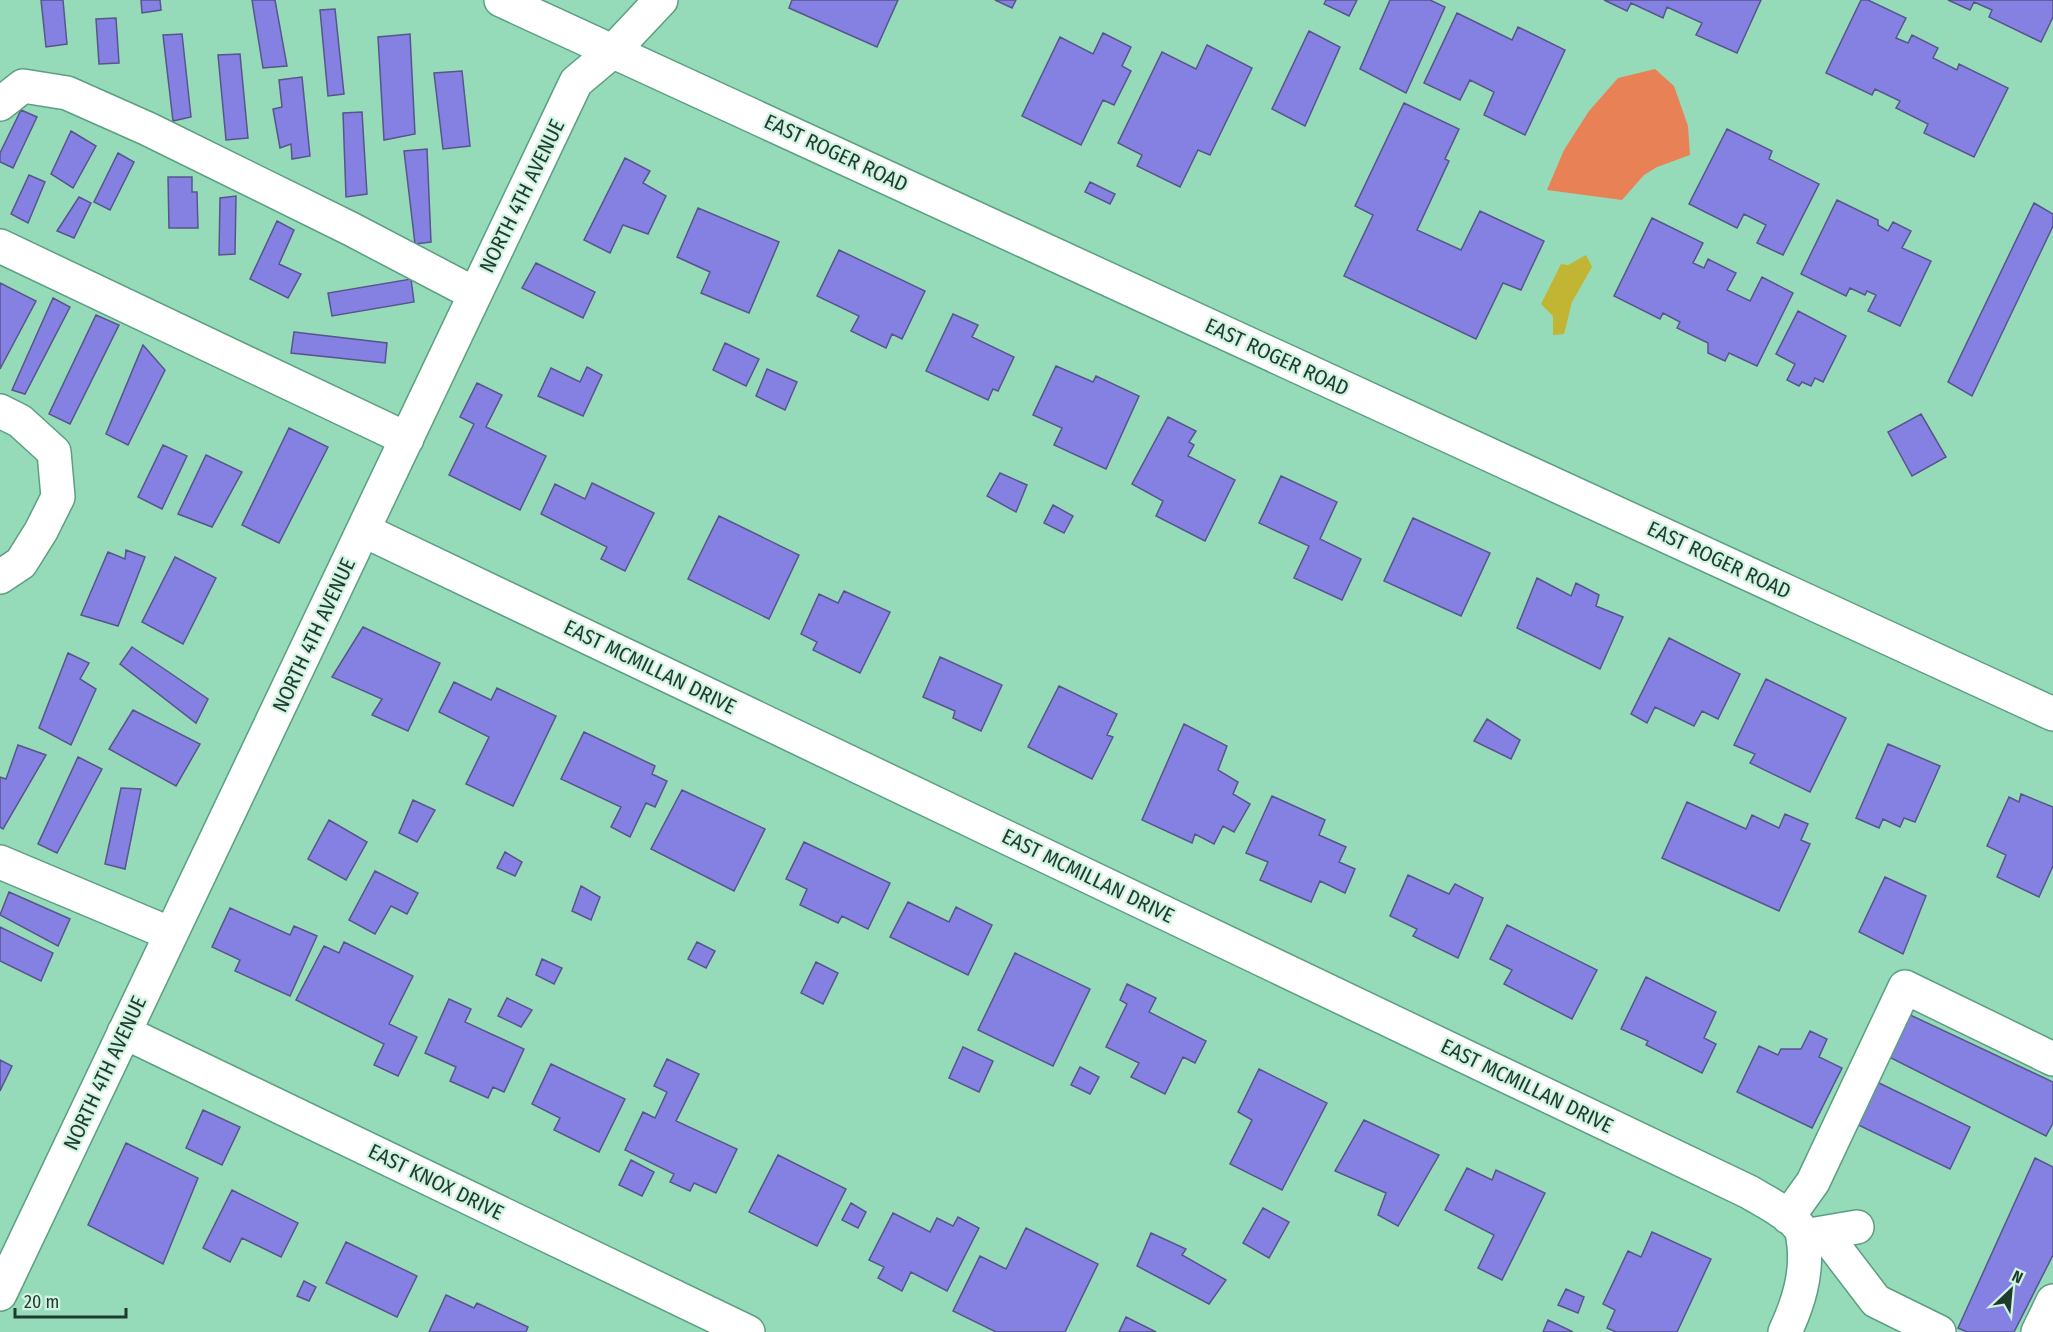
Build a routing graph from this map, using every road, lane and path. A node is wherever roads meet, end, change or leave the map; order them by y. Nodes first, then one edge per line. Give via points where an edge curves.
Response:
1 (501, 0) edge
2 (661, 0) edge
3 (613, 51) junction
4 (0, 104) edge
5 (0, 246) edge
6 (475, 294) junction
7 (0, 411) edge
8 (406, 439) junction
9 (363, 530) junction
10 (0, 577) edge
11 (2053, 714) edge
12 (0, 862) edge
13 (171, 934) junction
14 (124, 1032) junction
15 (2053, 1059) edge
16 (1857, 1227) dead end
17 (1805, 1229) junction
18 (4, 1273) edge
19 (2053, 1301) edge
20 (748, 1332) edge
21 (1785, 1332) edge
22 (1939, 1332) edge
23 (2038, 1332) edge

1 - 3 street, EAST ROGER ROAD
2 - 3 street, NORTH 4TH AVENUE
3 - 6 street, NORTH 4TH AVENUE via 576,82
3 - 11 street, EAST ROGER ROAD
4 - 6 street via 23,86 67,93 169,139
5 - 8 street
6 - 8 street, NORTH 4TH AVENUE
7 - 10 street via 20,421 54,452 58,496 21,563
8 - 9 street, NORTH 4TH AVENUE
9 - 13 street, NORTH 4TH AVENUE
9 - 17 street, EAST MCMILLAN DRIVE via 1738,1187
12 - 13 street
13 - 14 street, NORTH 4TH AVENUE
14 - 18 street, NORTH 4TH AVENUE
14 - 20 street, EAST KNOX DRIVE
15 - 17 street via 1905,987 1813,1182
16 - 17 street
17 - 21 street via 1802,1289
17 - 22 street via 1876,1301
19 - 23 street

